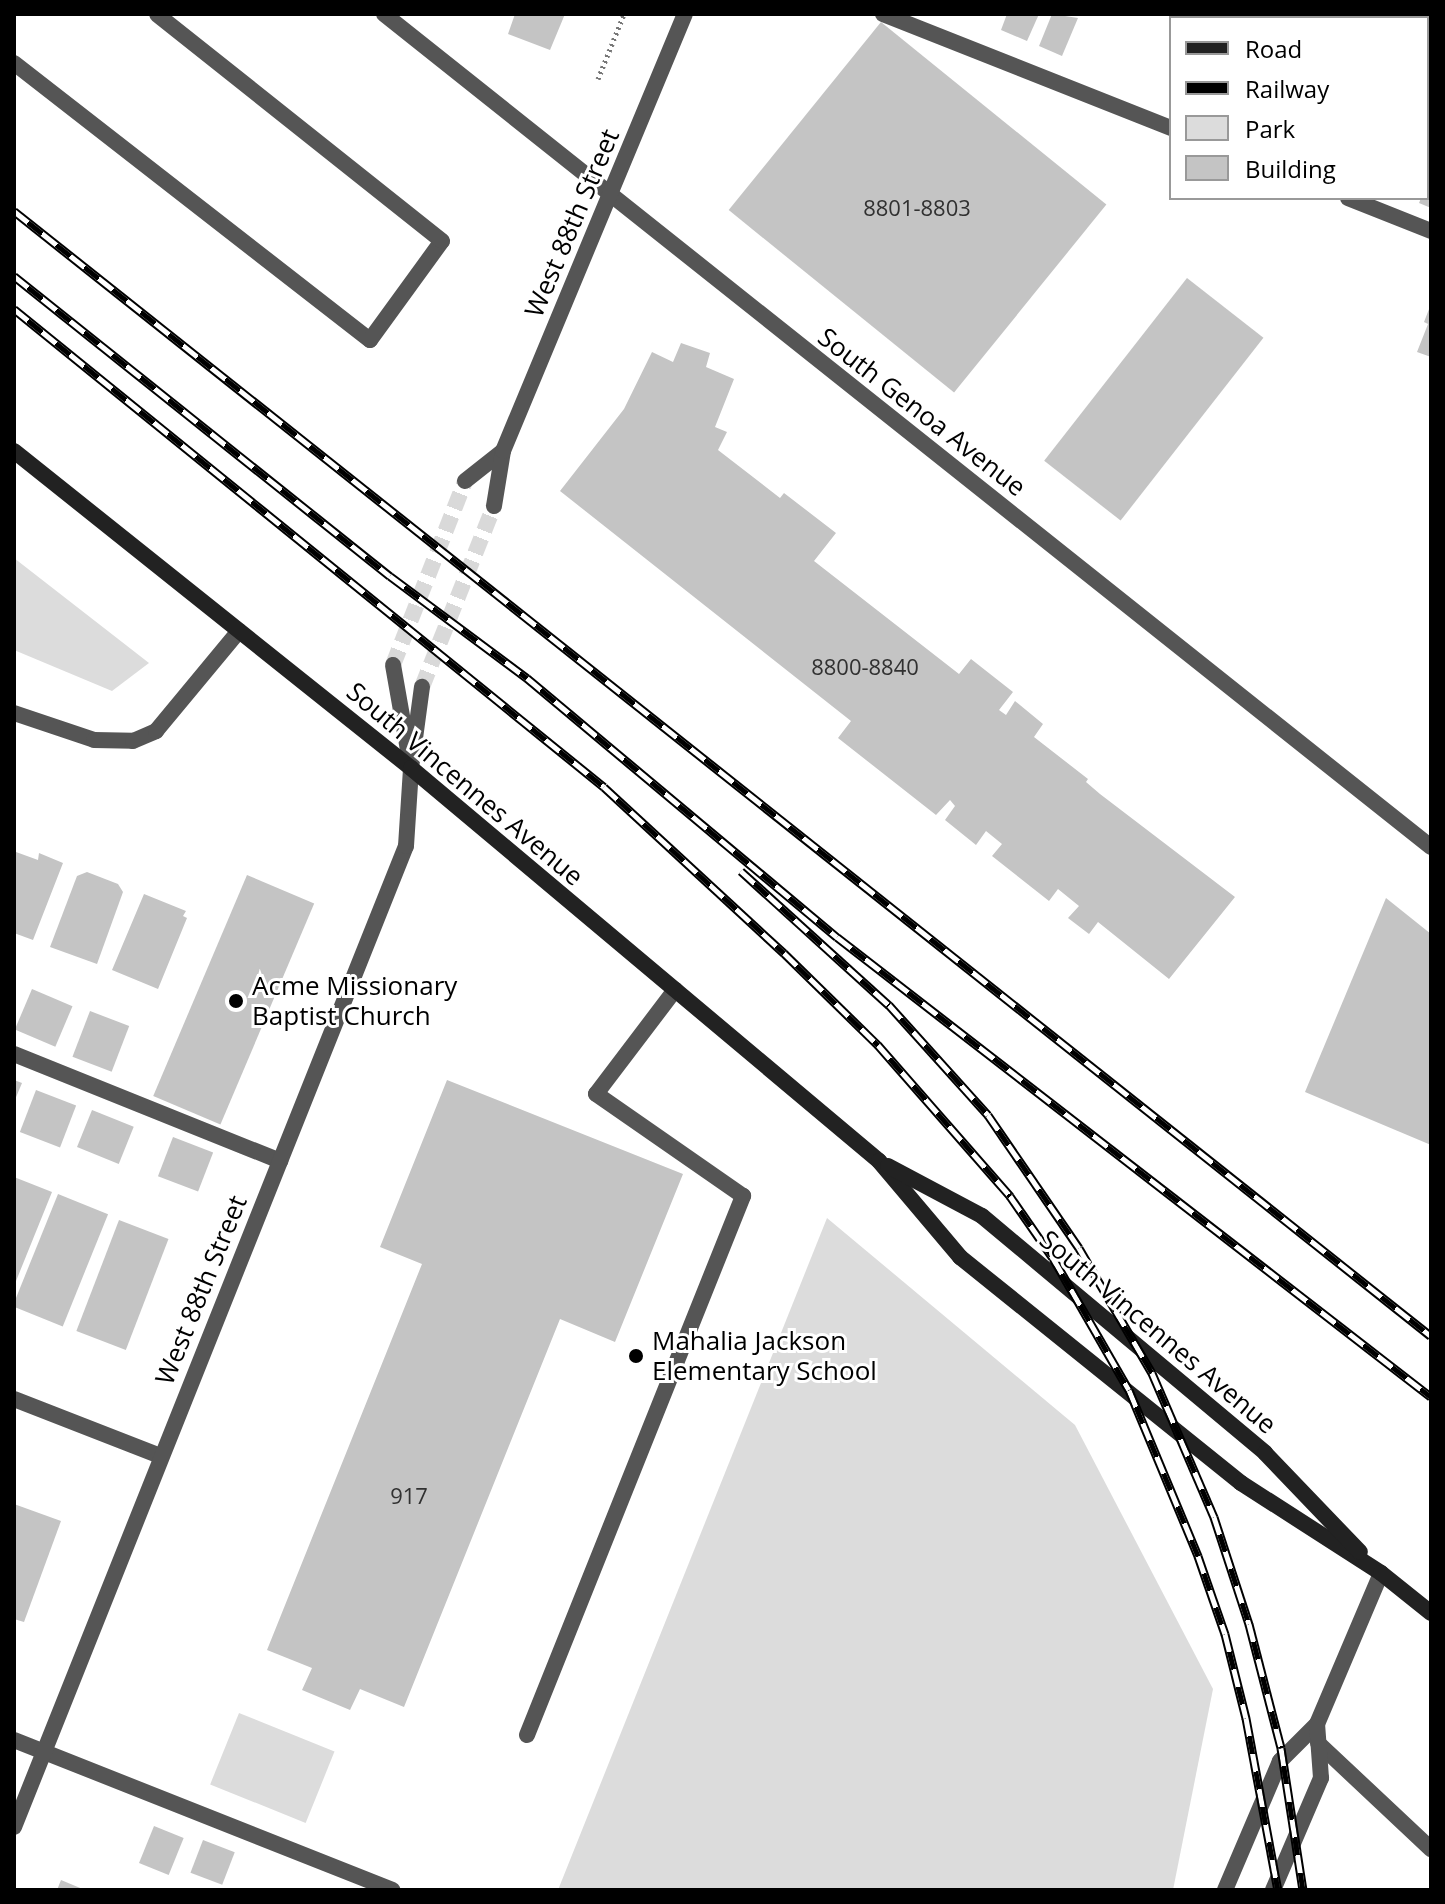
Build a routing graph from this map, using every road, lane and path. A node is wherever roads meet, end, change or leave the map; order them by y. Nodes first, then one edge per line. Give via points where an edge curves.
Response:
1 (157, 14) edge
2 (384, 14) edge
3 (624, 14) edge
4 (685, 14) edge
5 (883, 14) edge
6 (14, 63) edge
7 (598, 79) dead end
8 (1169, 127) edge
9 (610, 195) junction
10 (1353, 200) edge
11 (1431, 231) edge
12 (14, 451) edge
13 (503, 451) junction
14 (465, 481) tunnel mouth
15 (494, 506) tunnel mouth
16 (239, 631) junction
17 (393, 665) tunnel mouth
18 (422, 687) tunnel mouth
19 (14, 713) edge
20 (411, 768) junction
21 (1431, 847) edge
22 (675, 990) junction
23 (14, 1054) edge
24 (280, 1161) junction
25 (879, 1161) junction
26 (14, 1399) edge
27 (160, 1456) junction
28 (1381, 1573) junction
29 (1431, 1613) edge
30 (1317, 1724) junction
31 (527, 1735) dead end
32 (14, 1740) edge
33 (1318, 1743) junction
34 (44, 1751) junction
35 (14, 1827) edge
36 (1431, 1849) edge
37 (392, 1890) edge
38 (1225, 1890) edge
39 (1273, 1890) edge

1 - 6 street via 442,241 370,340
2 - 9 street, South Genoa Avenue
3 - 7 path
4 - 9 street, West 88th Street
5 - 8 street
9 - 13 street, West 88th Street
9 - 21 street, South Genoa Avenue
10 - 11 street
12 - 16 main road, South Vincennes Avenue
13 - 14 street, West 88th Street
13 - 15 street, West 88th Street
16 - 19 street via 156,731 133,741 94,740
16 - 20 main road, South Vincennes Avenue
17 - 20 street, West 88th Street
18 - 20 street, West 88th Street
20 - 22 main road, South Vincennes Avenue
20 - 24 street, West 88th Street via 406,846
22 - 25 main road, South Vincennes Avenue
22 - 31 street via 596,1094 743,1196
23 - 24 street
24 - 27 street, West 88th Street
25 - 28 main road, South Vincennes Avenue via 960,1257 1241,1483
25 - 28 main road, South Vincennes Avenue via 982,1216 1265,1453
26 - 27 street
27 - 34 street, West 88th Street
28 - 29 main road, South Vincennes Avenue
28 - 30 street
30 - 33 street
30 - 38 street via 1280,1761
32 - 34 street
33 - 36 street
33 - 39 street via 1321,1778
34 - 35 street, West 88th Street
34 - 37 street

